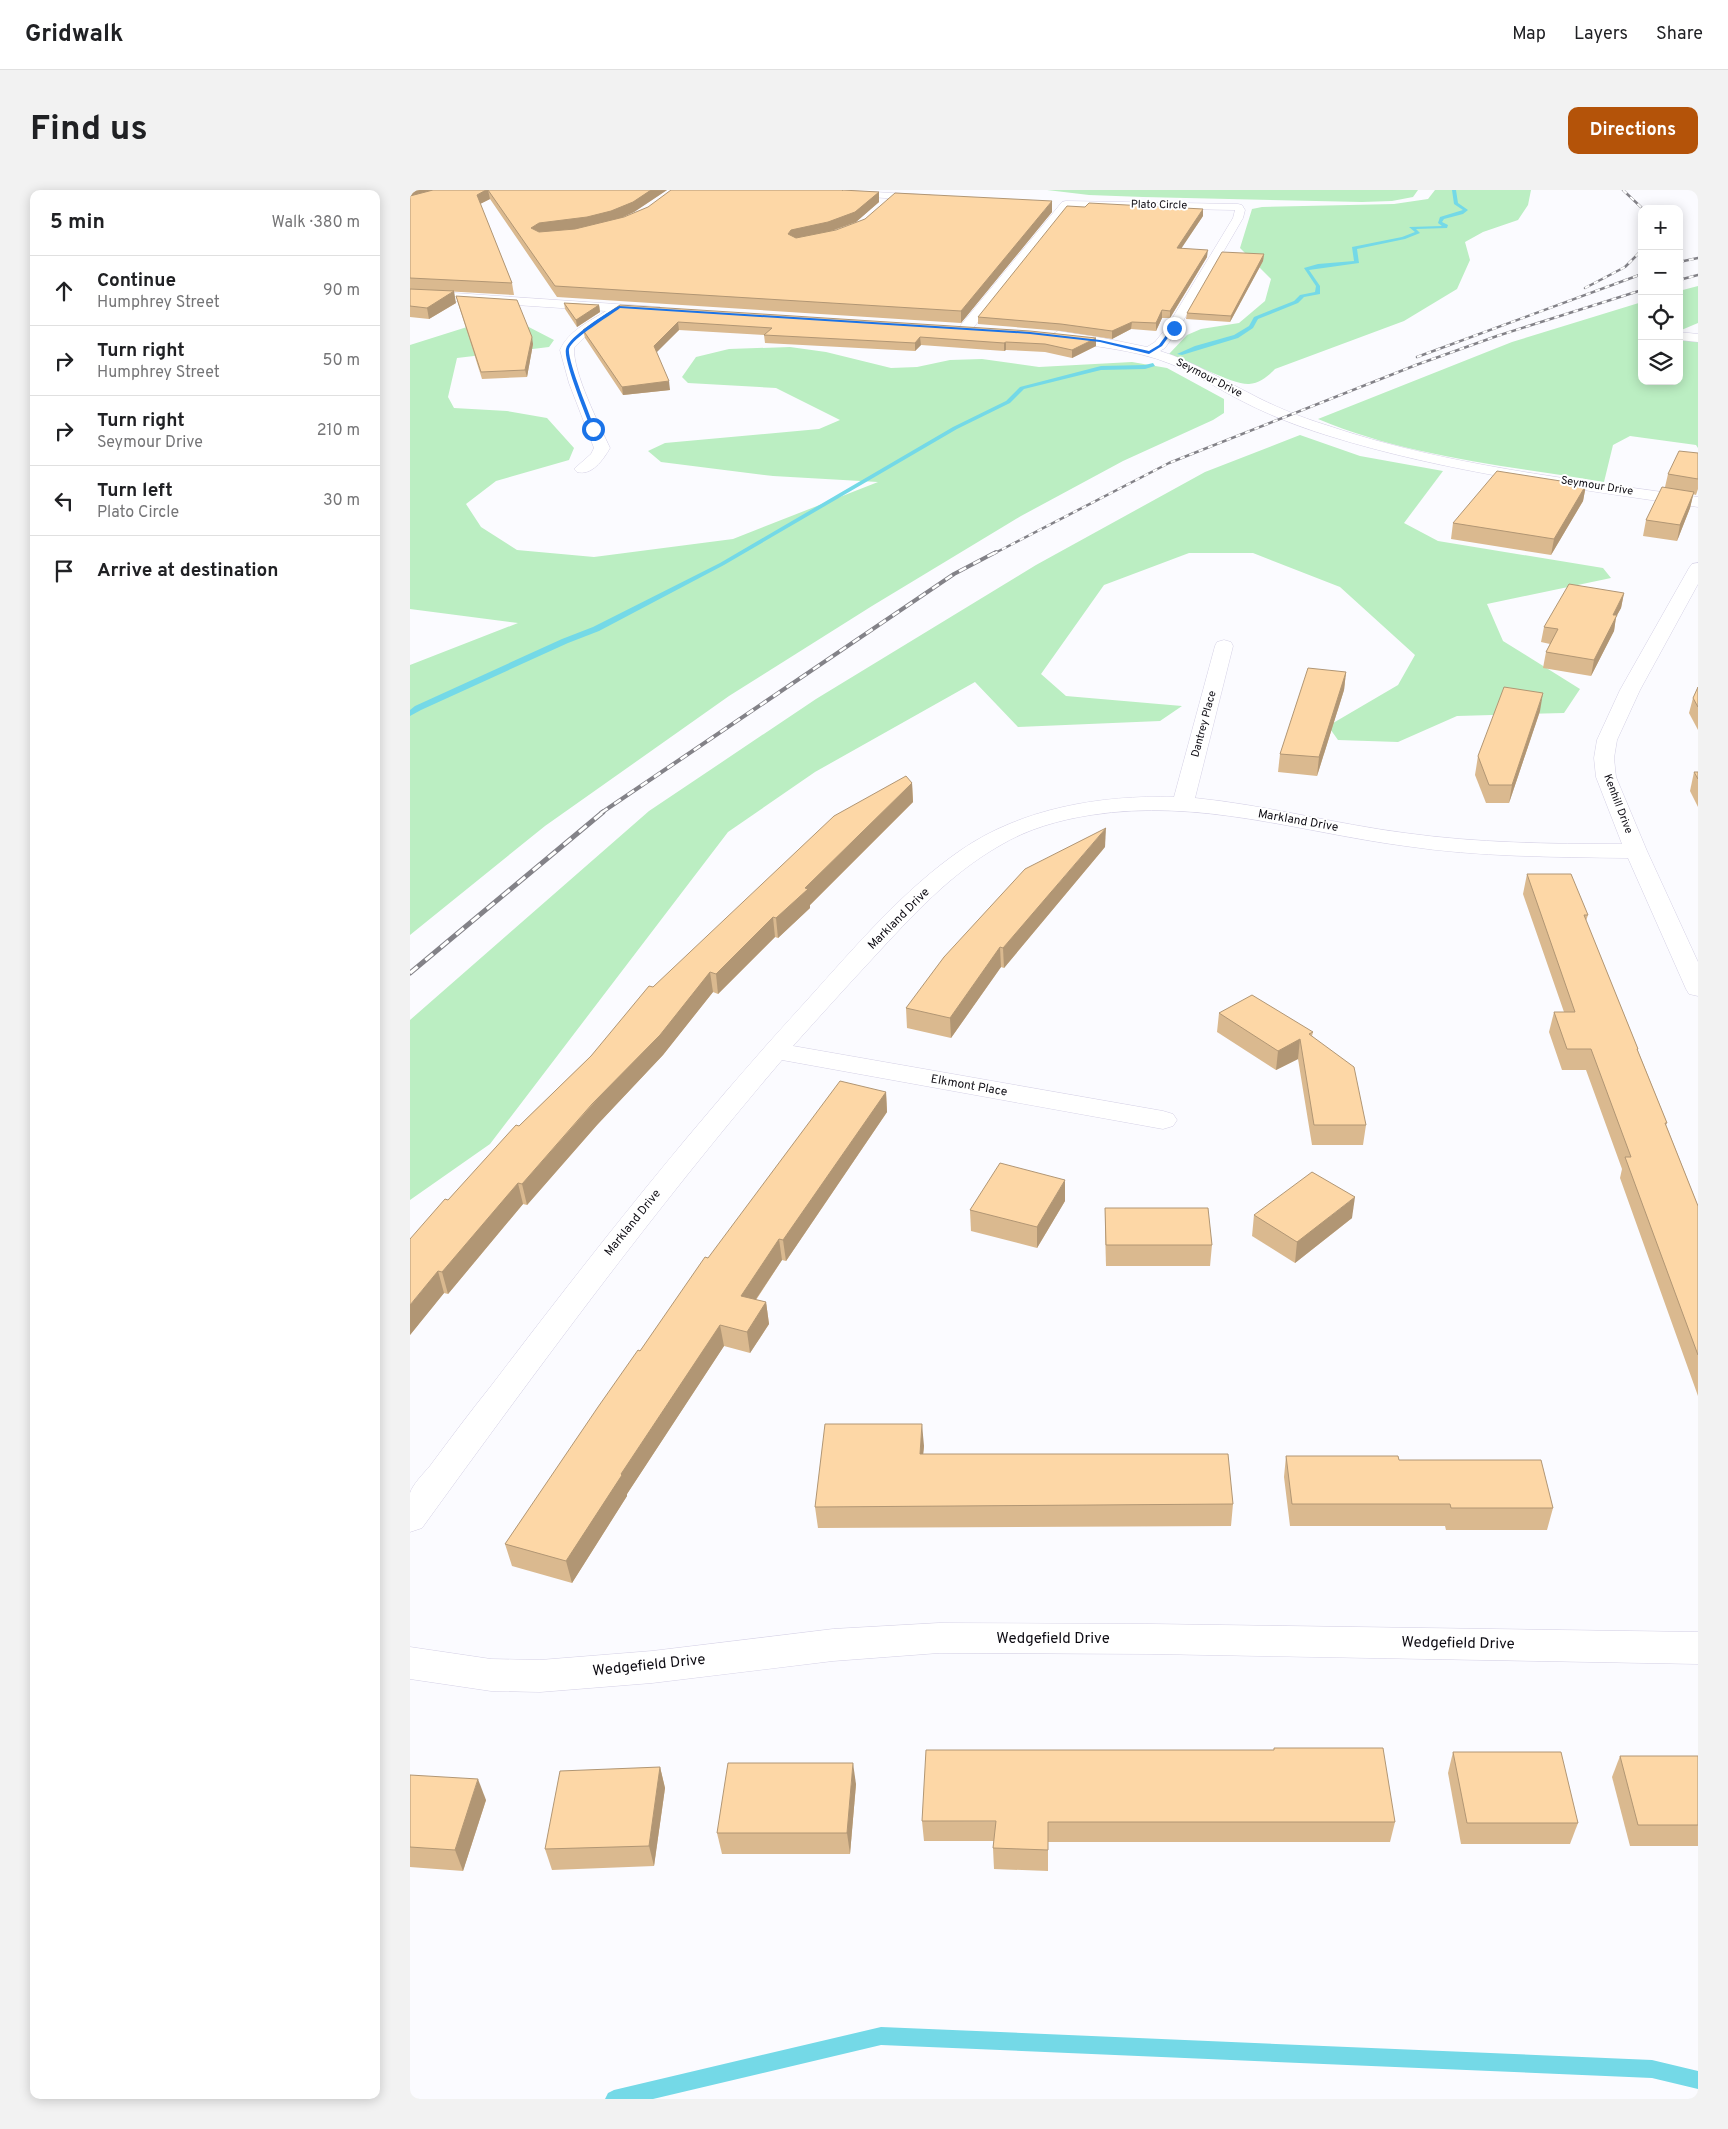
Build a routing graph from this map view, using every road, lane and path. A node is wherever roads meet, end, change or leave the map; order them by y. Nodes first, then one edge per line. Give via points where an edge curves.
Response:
1 (826, 192) edge
2 (895, 196) junction
3 (940, 198) edge
4 (885, 204) edge
5 (410, 294) edge
6 (619, 307) junction
7 (667, 310) edge
8 (984, 330) edge
9 (1045, 334) edge
10 (1683, 336) edge
11 (1698, 338) edge
12 (1149, 352) junction
13 (582, 469) dead end
14 (1698, 502) edge
15 (1698, 568) edge
16 (1224, 646) dead end
17 (1183, 803) junction
18 (1636, 851) junction
19 (1698, 990) edge
20 (775, 1051) junction
21 (1163, 1120) dead end
22 (410, 1518) edge
23 (1698, 1648) edge
24 (410, 1662) edge

1 - 2 street
2 - 3 street
2 - 4 street
5 - 6 street
6 - 7 street
6 - 13 street via 579,335 567,350 602,448 597,457
8 - 12 street, Plato Circle via 960,328 1061,204 1227,206 1240,210 1174,328 1160,345
9 - 12 street, Seymour Drive
10 - 11 street
12 - 14 street, Seymour Drive via 1176,361 1256,402 1313,426 1393,450 1497,471
15 - 18 street, Kenhill Drive via 1630,690 1607,740 1604,758 1606,777
16 - 17 street, Dantrey Place
17 - 18 street, Markland Drive via 1438,845 1548,851
17 - 20 street, Markland Drive via 1084,810 1054,817 992,840 944,875 911,906
18 - 19 street, Kenhill Drive
20 - 21 street, Elkmont Place
20 - 22 street, Markland Drive via 561,1313
23 - 24 street, Wedgefield Drive via 939,1638 833,1645 652,1667 540,1676 491,1674

